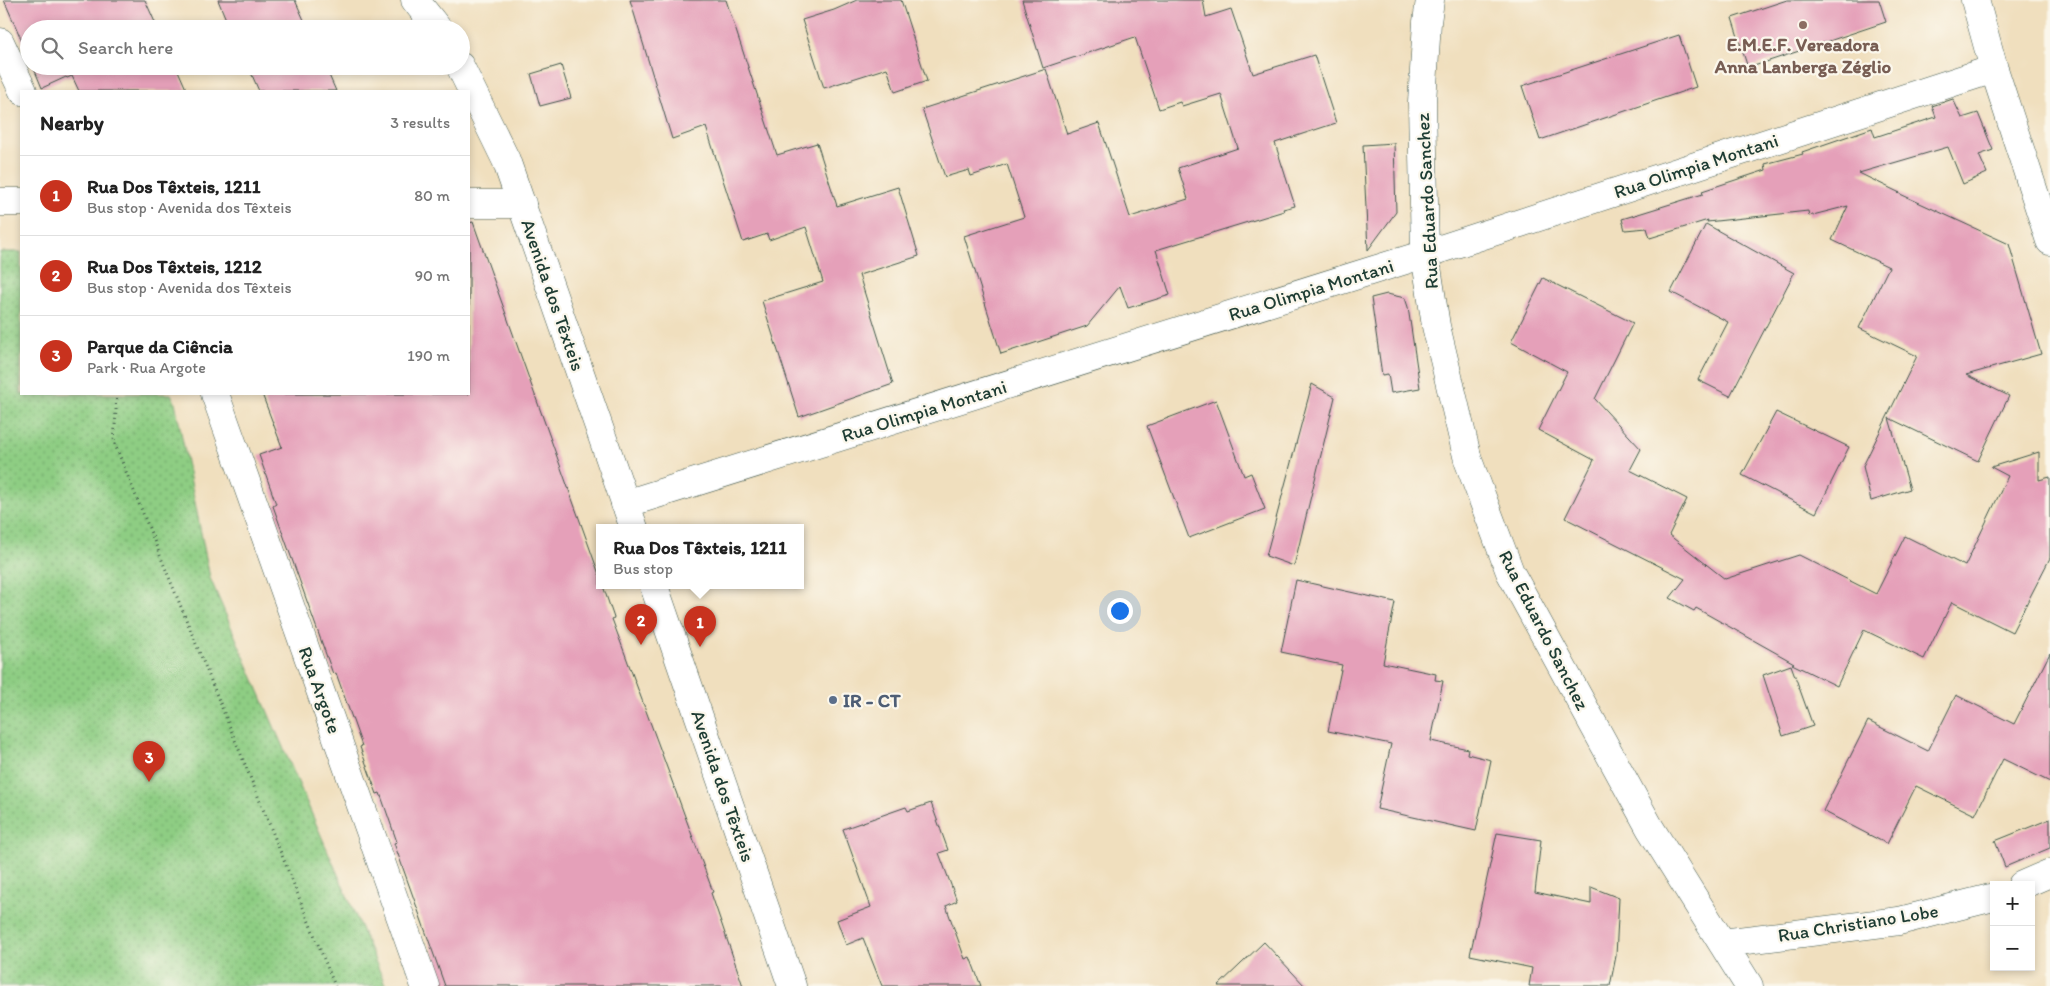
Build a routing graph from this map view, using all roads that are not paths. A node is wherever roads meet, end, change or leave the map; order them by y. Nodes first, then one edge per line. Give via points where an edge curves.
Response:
1 (415, 0) edge
2 (1430, 0) edge
3 (1975, 0) edge
4 (431, 20) edge
5 (0, 42) edge
6 (1994, 69) junction
7 (464, 75) edge
8 (22, 90) edge
9 (0, 202) edge
10 (20, 202) edge
11 (470, 204) edge
12 (522, 204) junction
13 (2050, 241) edge
14 (1426, 254) junction
15 (215, 395) edge
16 (630, 516) edge
17 (655, 589) edge
18 (2050, 873) edge
19 (2031, 881) edge
20 (1990, 898) edge
21 (1722, 943) junction
22 (425, 986) edge
23 (792, 986) edge
24 (1748, 986) edge

1 - 4 street
2 - 14 street, Rua Eduardo Sanchez via 1422,102
3 - 6 street
5 - 8 street
6 - 13 street
6 - 14 street, Rua Olimpia Montani
7 - 12 street, Avenida dos Têxteis via 506,160
9 - 10 street
11 - 12 street
12 - 16 street, Avenida dos Têxteis
14 - 16 street, Rua Olimpia Montani
14 - 21 street, Rua Eduardo Sanchez via 1436,326 1468,460 1510,572 1650,828
15 - 22 street, Rua Argote
17 - 23 street, Avenida dos Têxteis
18 - 19 street
20 - 21 street, Rua Christiano Lobe via 1899,921
21 - 24 street, Rua Eduardo Sanchez

